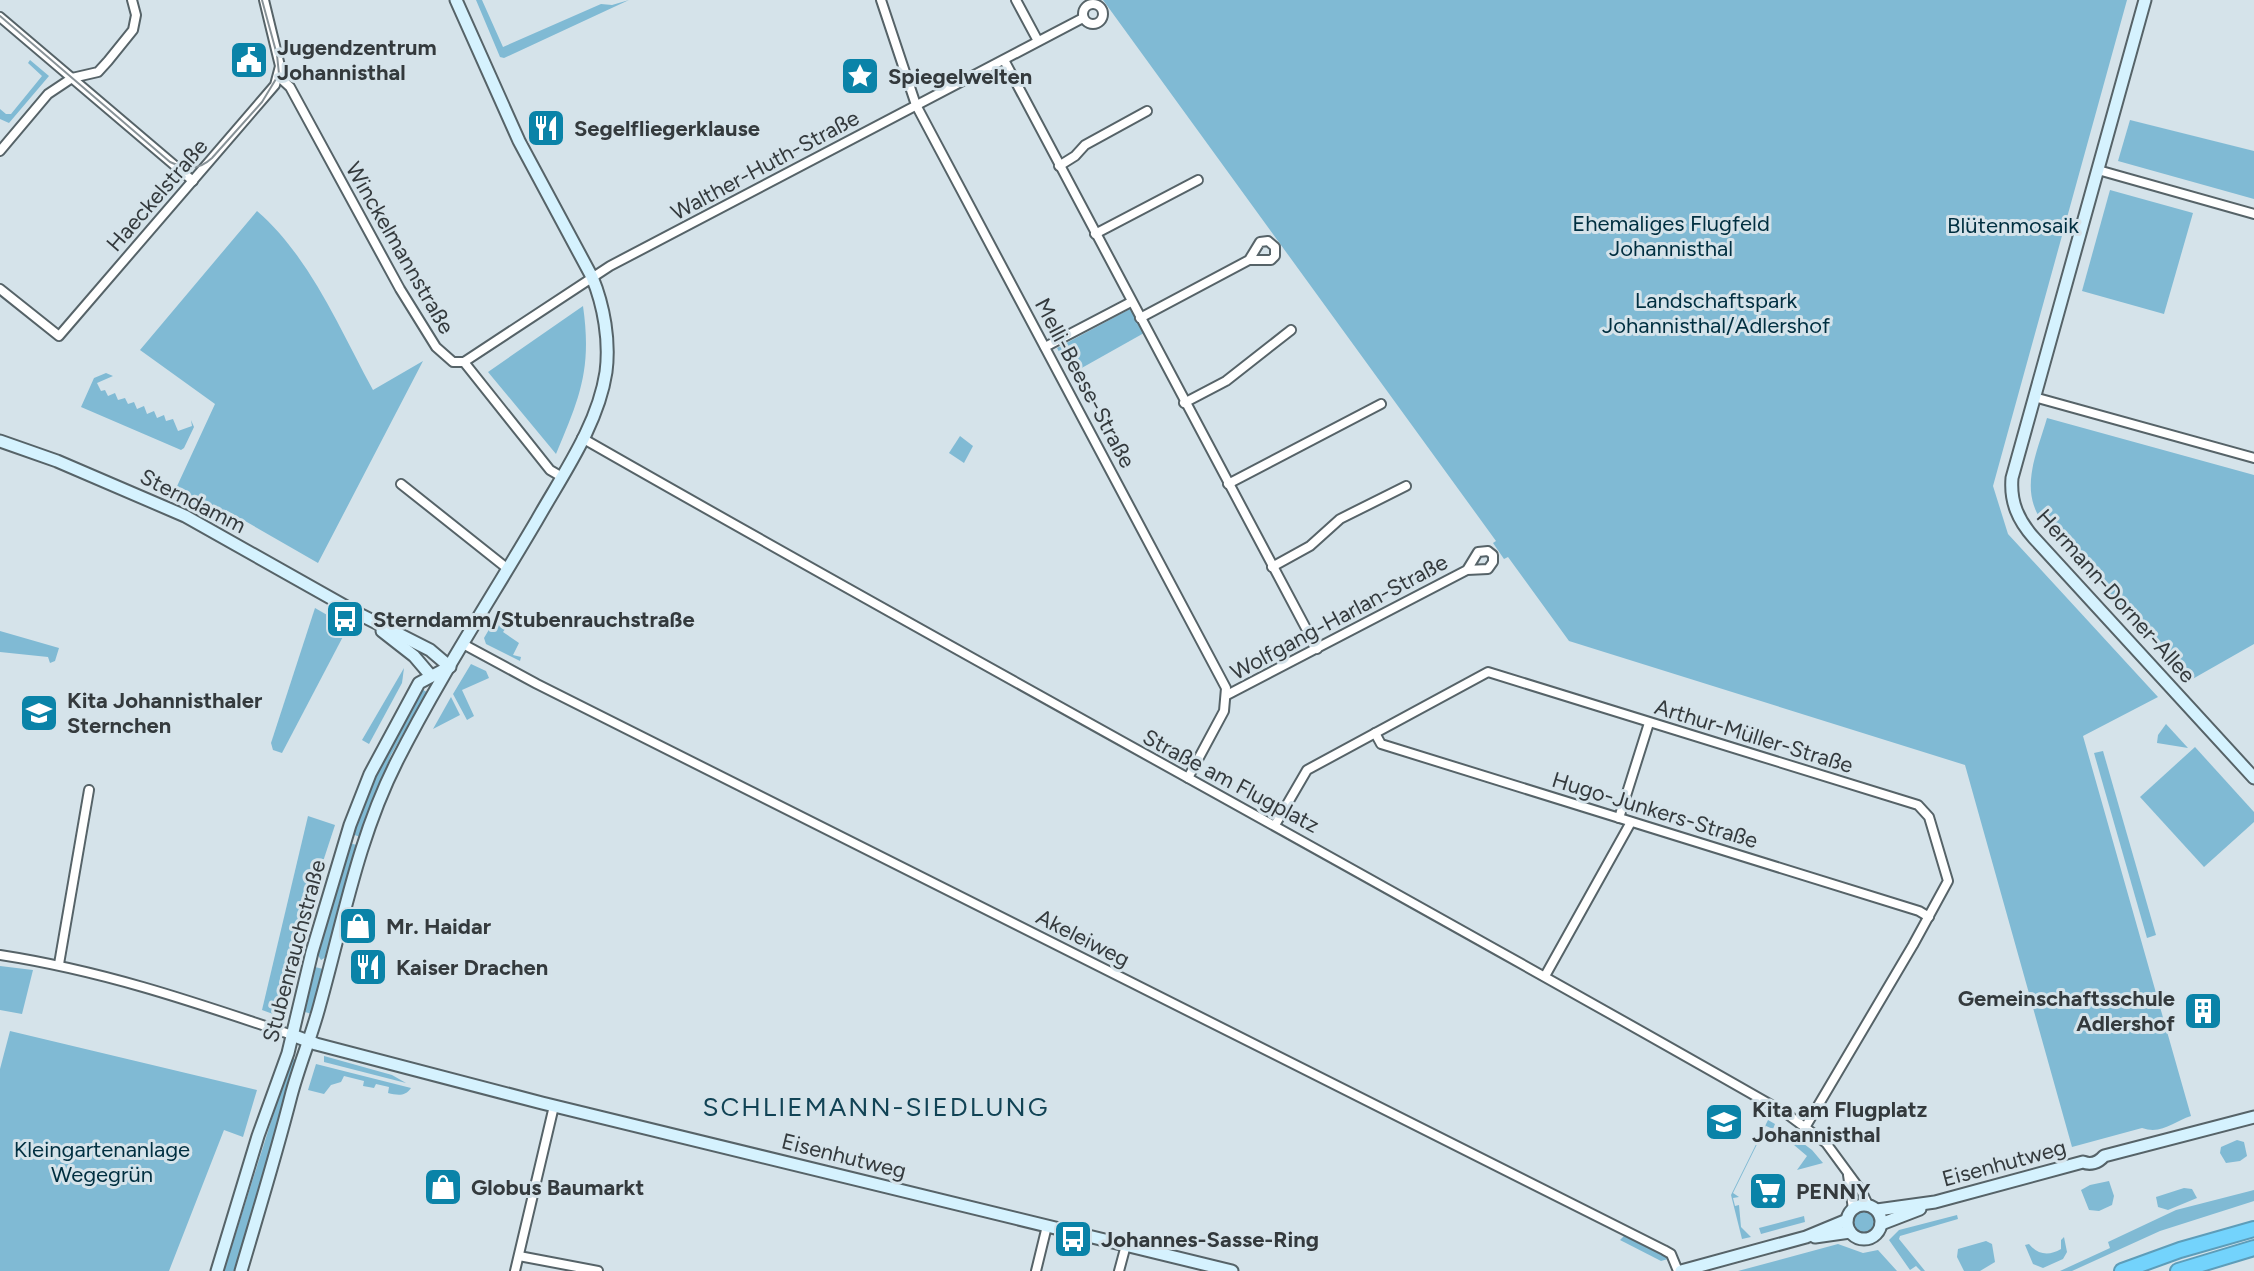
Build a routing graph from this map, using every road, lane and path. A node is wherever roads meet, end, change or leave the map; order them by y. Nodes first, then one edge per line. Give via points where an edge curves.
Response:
1 (132, 0) edge
2 (264, 0) edge
3 (456, 0) edge
4 (881, 0) edge
5 (1016, 0) edge
6 (2145, 0) edge
7 (0, 17) edge
8 (1083, 18) dead end
9 (1038, 41) junction
10 (1004, 60) junction
11 (278, 76) junction
12 (72, 78) junction
13 (916, 105) junction
14 (1147, 111) dead end
15 (0, 151) edge
16 (1059, 166) junction
17 (2098, 170) junction
18 (1198, 180) dead end
19 (193, 181) junction
20 (2254, 214) edge
21 (1095, 234) junction
22 (1249, 260) dead end
23 (592, 277) junction
24 (0, 289) edge
25 (1131, 302) junction
26 (1140, 318) junction
27 (1291, 330) dead end
28 (1045, 347) junction
29 (464, 362) junction
30 (2034, 397) junction
31 (1184, 403) junction
32 (1381, 404) dead end
33 (582, 438) junction
34 (0, 441) edge
35 (2254, 458) edge
36 (562, 477) junction
37 (401, 484) dead end
38 (1228, 484) junction
39 (1406, 486) dead end
40 (1272, 567) junction
41 (508, 569) junction
42 (1467, 570) dead end
43 (359, 614) junction
44 (463, 644) junction
45 (1317, 649) junction
46 (450, 667) junction
47 (431, 676) junction
48 (1227, 695) junction
49 (1649, 723) junction
50 (1375, 733) junction
51 (1188, 778) junction
52 (2254, 778) edge
53 (89, 790) dead end
54 (1619, 818) junction
55 (1631, 822) junction
56 (1275, 825) junction
57 (1929, 917) junction
58 (0, 955) edge
59 (59, 964) junction
60 (1545, 976) junction
61 (292, 1035) junction
62 (309, 1041) junction
63 (554, 1106) junction
64 (2254, 1117) edge
65 (1806, 1126) junction
66 (1847, 1174) junction
67 (1935, 1202) junction
68 (1873, 1208) junction
69 (1850, 1220) junction
70 (1881, 1224) junction
71 (1047, 1226) junction
72 (2254, 1229) edge
73 (1126, 1245) junction
74 (2254, 1248) edge
75 (519, 1256) junction
76 (217, 1271) edge
77 (241, 1271) edge
78 (515, 1271) edge
79 (598, 1271) edge
80 (1036, 1271) edge
81 (1119, 1271) edge
82 (1232, 1271) edge
83 (1680, 1271) edge
84 (2122, 1271) edge
85 (2178, 1271) edge

1 - 12 street via 133,30 98,72
2 - 11 street, Winckelmannstraße
3 - 23 street, Stubenrauchstraße via 519,141
4 - 13 street, Melli-Beese-Straße
5 - 9 street
6 - 17 street, Hermann-Dorner-Allee
7 - 12 street
8 - 9 street, Walther-Huth-Straße
9 - 10 street, Walther-Huth-Straße
10 - 13 street, Walther-Huth-Straße
10 - 16 street
11 - 19 street, Haeckelstraße
11 - 29 street, Winckelmannstraße via 290,87 431,339 453,362
12 - 15 street via 48,94
12 - 19 street
13 - 23 street, Walther-Huth-Straße
13 - 28 street, Melli-Beese-Straße
14 - 16 street via 1085,145
16 - 21 street
17 - 20 street
17 - 30 street, Hermann-Dorner-Allee
18 - 21 street
19 - 24 street, Haeckelstraße via 59,336
21 - 25 street
22 - 26 street
23 - 29 street, Walther-Huth-Straße
23 - 33 street, Stubenrauchstraße via 600,300 606,372
25 - 26 street
25 - 28 street
26 - 31 street
27 - 31 street via 1226,381
28 - 48 street, Melli-Beese-Straße
29 - 36 street, Winckelmannstraße via 550,470
30 - 35 street
30 - 52 street, Hermann-Dorner-Allee via 2012,478 2018,517
31 - 38 street
32 - 38 street
33 - 36 street, Stubenrauchstraße
33 - 51 street, Straße am Flugplatz
34 - 43 street, Sterndamm via 185,516
36 - 41 street, Stubenrauchstraße
37 - 41 street
38 - 40 street
39 - 40 street via 1340,519 1310,546
40 - 45 street
41 - 44 street, Stubenrauchstraße
42 - 45 street, Wolfgang-Harlan-Straße
43 - 46 street, Sterndamm via 430,650
43 - 47 street, Sterndamm via 414,656
44 - 46 street, Stubenrauchstraße
44 - 83 street, Akeleiweg via 1664,1250
45 - 48 street, Wolfgang-Harlan-Straße
46 - 47 street, Stubenrauchstraße
46 - 62 street, Stubenrauchstraße via 379,801 344,905
47 - 61 street, Stubenrauchstraße via 419,683 356,810 331,881
48 - 51 street via 1224,711
49 - 50 street, Arthur-Müller-Straße via 1488,672
49 - 54 street
49 - 57 street, Arthur-Müller-Straße via 1918,805 1929,817 1948,881
50 - 54 street, Hugo-Junkers-Straße via 1381,744
50 - 56 street, Arthur-Müller-Straße via 1307,770
51 - 56 street, Straße am Flugplatz
53 - 59 street
54 - 55 street, Hugo-Junkers-Straße
55 - 57 street, Hugo-Junkers-Straße
55 - 60 street
56 - 60 street, Straße am Flugplatz
57 - 65 street, Arthur-Müller-Straße
58 - 59 street
59 - 61 street via 143,985
60 - 65 street, Straße am Flugplatz
61 - 62 street, Eisenhutweg
61 - 76 street, Stubenrauchstraße
62 - 63 street, Eisenhutweg
62 - 77 street, Stubenrauchstraße
63 - 71 street, Eisenhutweg
63 - 75 street
64 - 67 street, Eisenhutweg via 2094,1155
65 - 66 street, Straße am Flugplatz via 1826,1143
66 - 68 street, Straße am Flugplatz
66 - 69 street, Straße am Flugplatz
67 - 68 street, Eisenhutweg
67 - 70 street, Eisenhutweg
68 - 69 street, Eisenhutweg
68 - 70 street
69 - 70 street, Eisenhutweg via 1858,1238 1876,1235
69 - 83 street, Eisenhutweg
71 - 73 street, Eisenhutweg
71 - 80 street
72 - 84 highway
73 - 81 street
73 - 82 street, Eisenhutweg
74 - 85 highway
75 - 78 street
75 - 79 street

